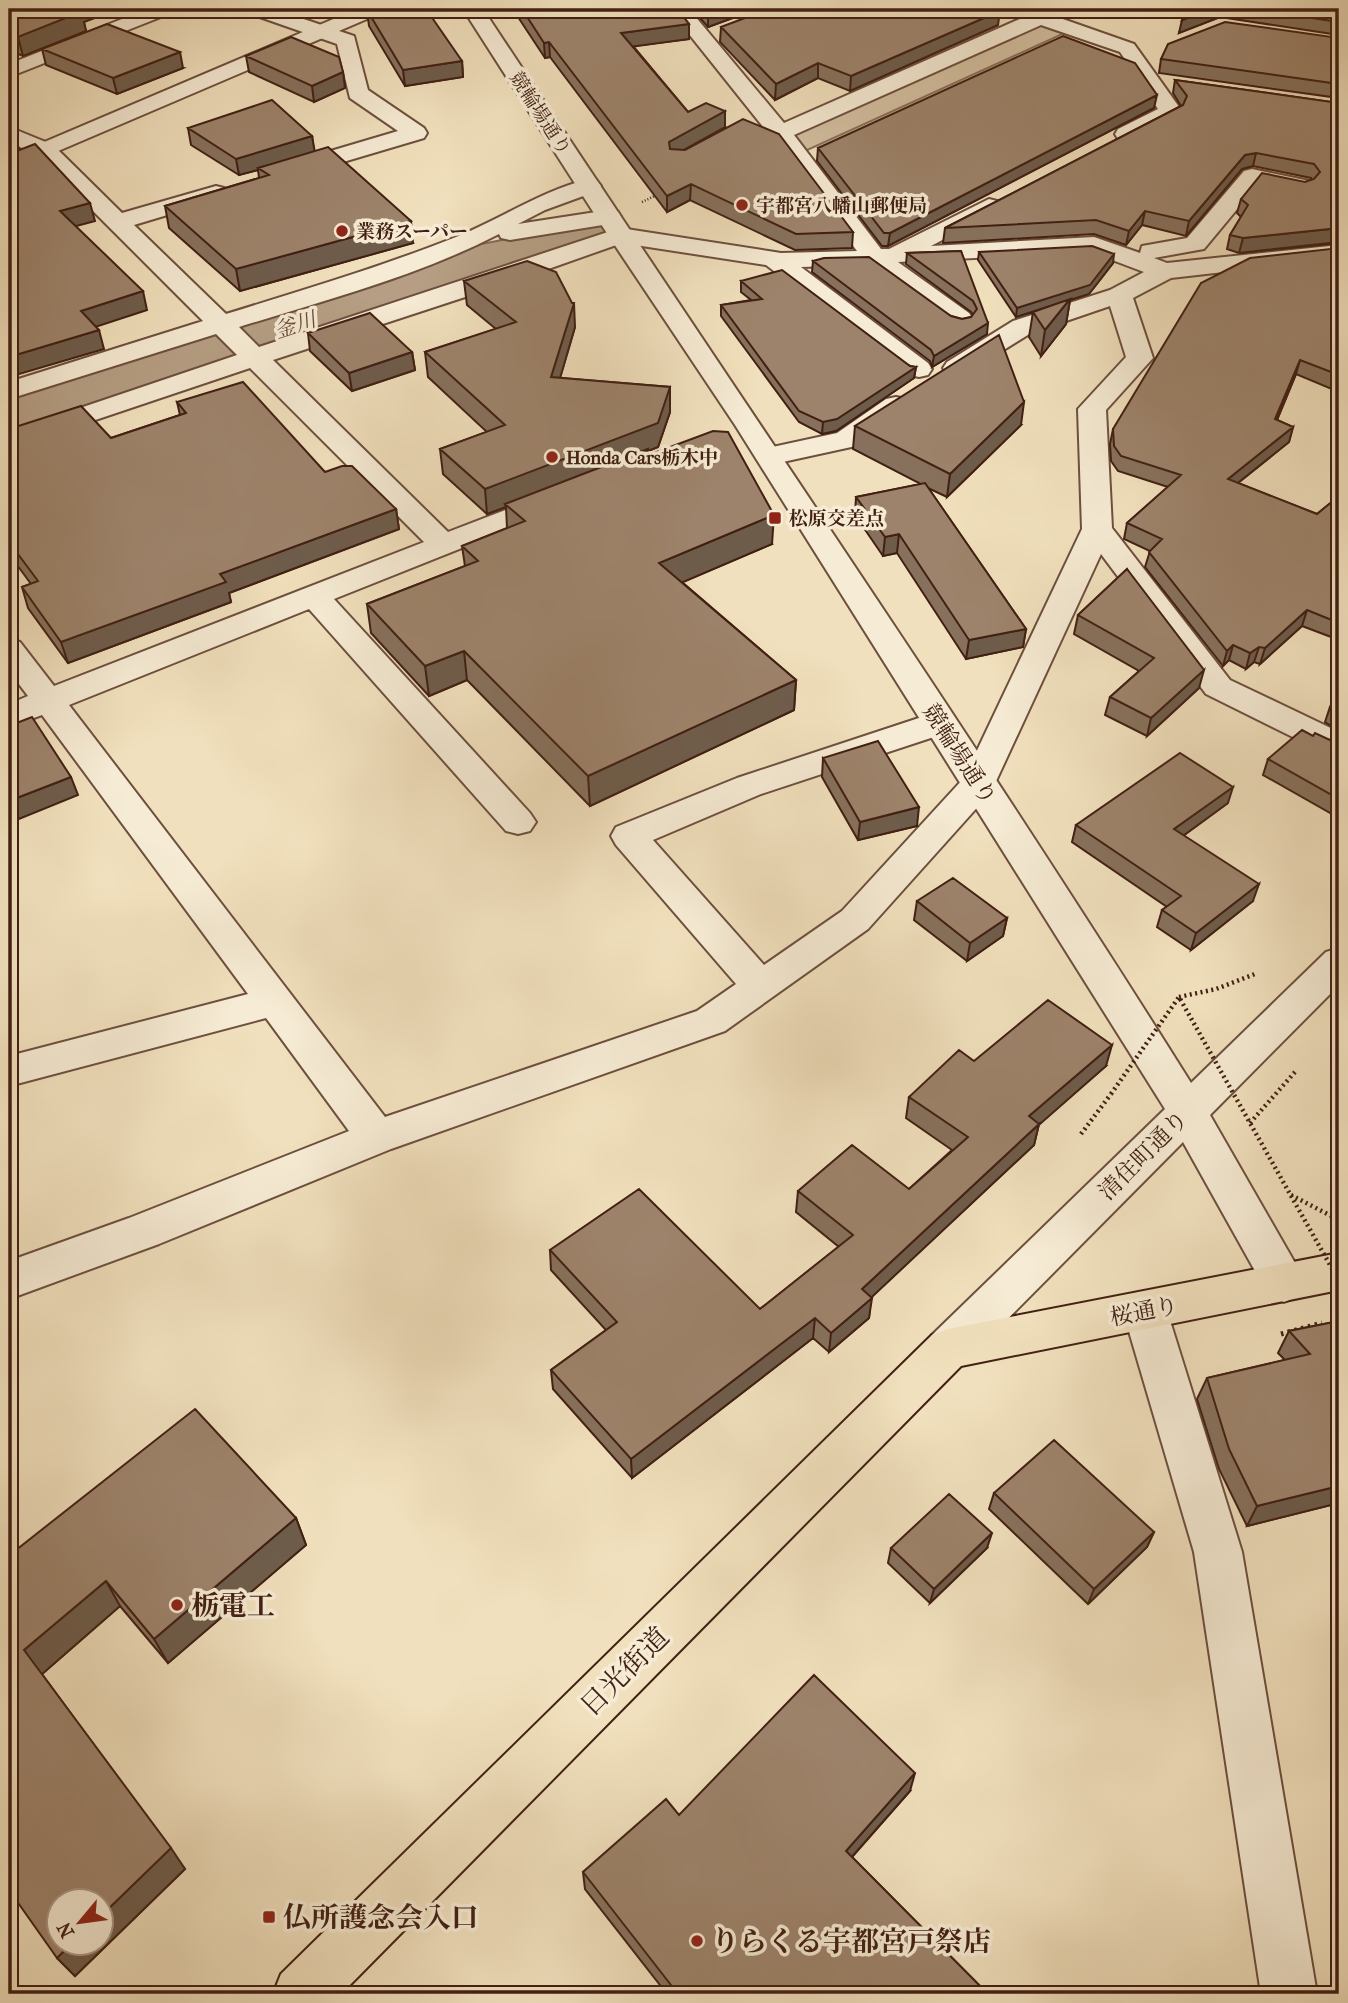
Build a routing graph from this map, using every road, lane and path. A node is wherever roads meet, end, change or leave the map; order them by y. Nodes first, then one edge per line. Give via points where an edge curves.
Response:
1 (164, 9) edge
2 (255, 9) edge
3 (374, 9) edge
4 (473, 9) edge
5 (679, 9) edge
6 (1015, 9) edge
7 (1059, 24) edge
8 (726, 30) edge
9 (320, 32) junction
10 (704, 39) junction
11 (1160, 50) dead end
12 (1135, 60) junction
13 (9, 71) edge
14 (1151, 81) junction
15 (1178, 85) edge
16 (9, 134) edge
17 (1111, 142) edge
18 (790, 145) junction
19 (825, 146) edge
20 (45, 150) junction
21 (9, 165) edge
22 (269, 177) edge
23 (242, 185) edge
24 (589, 186) junction
25 (1302, 186) edge
26 (1014, 193) edge
27 (659, 195) edge
28 (118, 222) junction
29 (615, 226) junction
30 (467, 241) junction
31 (1339, 252) edge
32 (1124, 256) junction
33 (884, 257) junction
34 (774, 259) junction
35 (1165, 271) junction
36 (1119, 295) junction
37 (960, 319) edge
38 (225, 326) junction
39 (254, 355) junction
40 (919, 369) dead end
41 (12, 384) edge
42 (9, 441) edge
43 (769, 456) junction
44 (586, 488) edge
45 (1097, 529) junction
46 (443, 544) junction
47 (313, 595) junction
48 (9, 649) edge
49 (47, 701) junction
50 (9, 716) edge
51 (940, 723) junction
52 (1339, 746) edge
53 (979, 784) junction
54 (518, 822) dead end
55 (1339, 962) edge
56 (1255, 974) dead end
57 (760, 986) junction
58 (1179, 997) junction
59 (275, 1001) junction
60 (9, 1071) edge
61 (1295, 1072) dead end
62 (1187, 1111) junction
63 (1252, 1121) junction
64 (1081, 1134) dead end
65 (377, 1137) junction
66 (1291, 1195) junction
67 (1339, 1220) edge
68 (1339, 1271) edge
69 (9, 1280) edge
70 (1339, 1281) edge
71 (1284, 1283) junction
72 (1146, 1311) junction
73 (1328, 1321) edge
74 (1281, 1334) dead end
75 (948, 1349) junction
76 (301, 1994) edge
77 (1289, 1994) edge

1 - 13 street
2 - 9 street
3 - 9 street
4 - 24 street, 競輪場通り
5 - 10 street
6 - 7 street
7 - 12 street via 1127,48
7 - 18 street
8 - 10 street
9 - 20 street
9 - 22 street via 347,40 358,93 416,133
10 - 18 street
11 - 12 street
12 - 14 street
14 - 15 street
14 - 17 street via 1171,111
16 - 20 street
18 - 19 street
18 - 33 street
20 - 21 street
20 - 28 street
23 - 28 street
24 - 29 street, 競輪場通り
24 - 30 street via 537,205
25 - 32 street via 1252,176 1195,244
26 - 33 street
27 - 29 path
28 - 38 street
29 - 30 street
29 - 34 street
29 - 39 street via 511,274
29 - 43 street, 競輪場通り via 738,429
30 - 38 street
31 - 35 street
32 - 33 street via 1094,244
32 - 35 street
33 - 34 street
33 - 37 street
34 - 40 street
35 - 36 street
36 - 43 street via 1022,327 846,440
36 - 45 street via 1140,358 1092,409
38 - 39 street
38 - 41 street
39 - 42 street
39 - 46 street
43 - 51 street, 競輪場通り
44 - 46 street
45 - 52 street via 1217,687
45 - 53 street
46 - 47 street
47 - 49 street
47 - 54 street
48 - 49 street
49 - 50 street
49 - 59 street
51 - 53 street, 競輪場通り
51 - 57 street via 749,786 629,836
53 - 57 street via 855,920
53 - 62 street, 競輪場通り
55 - 62 street, 清住町通り
56 - 58 path
57 - 65 street via 711,1021
58 - 63 path, bridge
58 - 64 path, bridge
59 - 60 street
59 - 65 street
61 - 63 path
62 - 71 street, 競輪場通り
62 - 75 street, 清住町通り
63 - 66 path, bridge
65 - 69 street via 145,1231
66 - 67 path
66 - 70 path, bridge
68 - 71 highway, 桜通り
71 - 72 highway, 桜通り
72 - 75 highway, 桜通り
72 - 77 street via 1218,1552
73 - 74 path
75 - 76 highway, 日光街道

